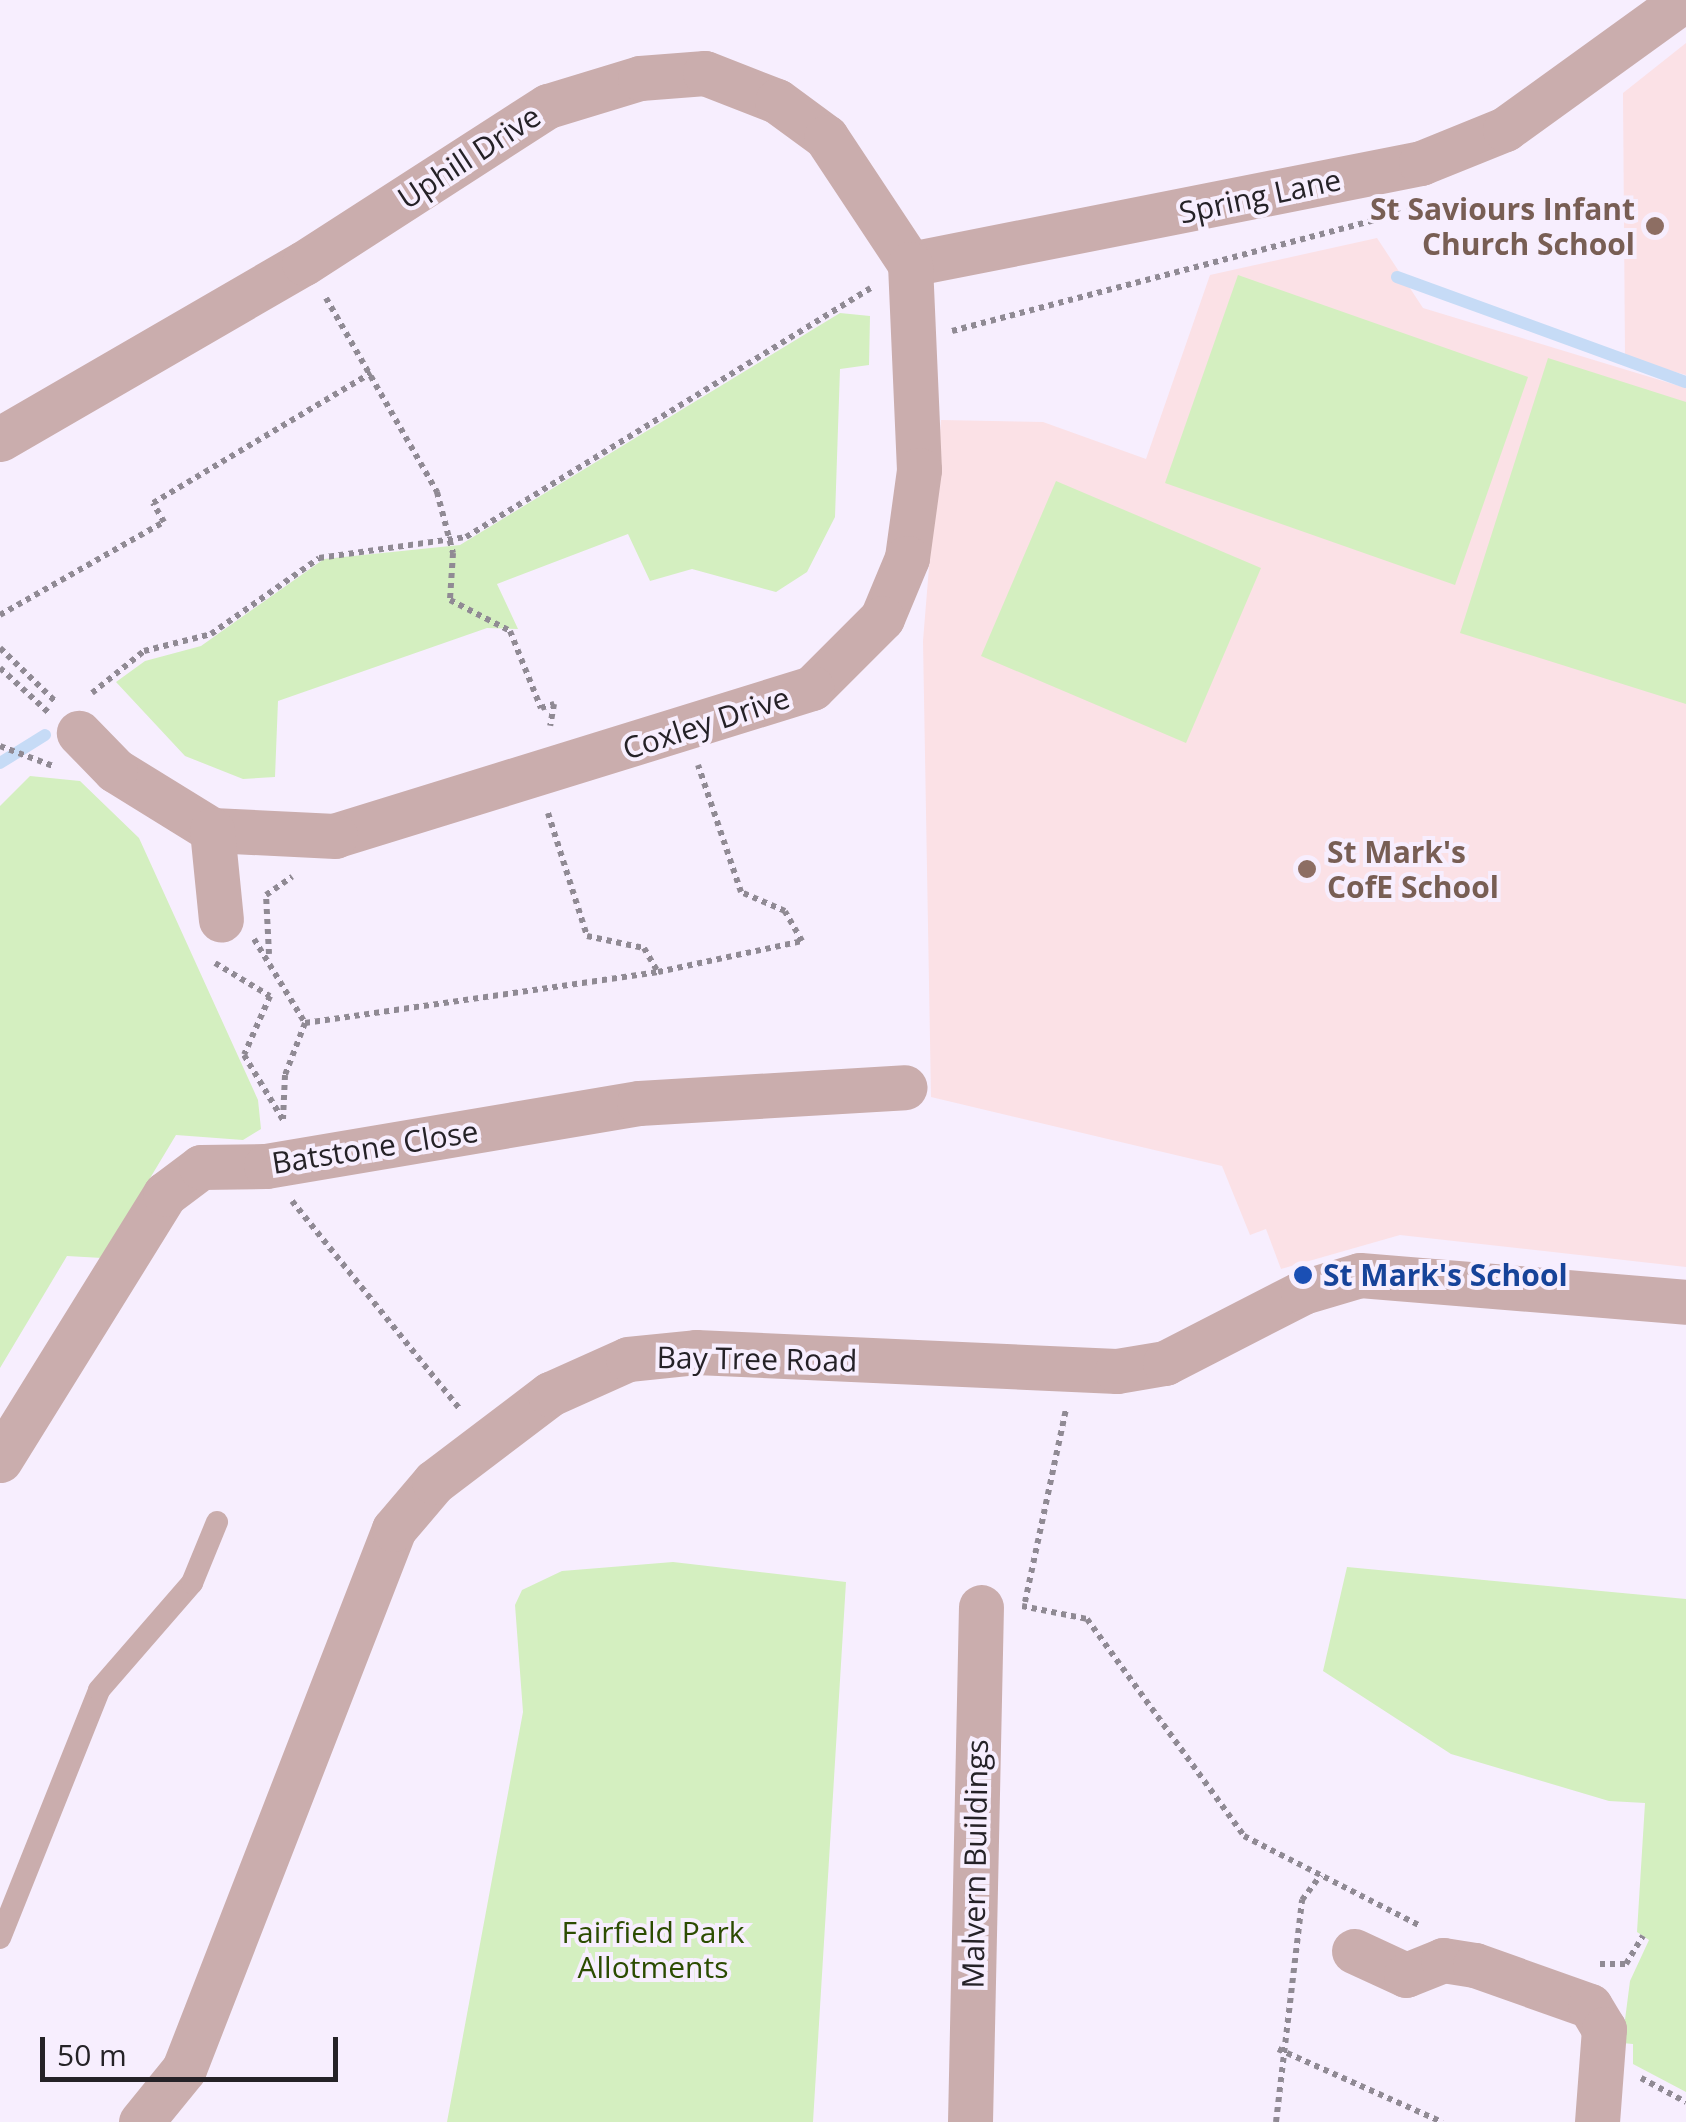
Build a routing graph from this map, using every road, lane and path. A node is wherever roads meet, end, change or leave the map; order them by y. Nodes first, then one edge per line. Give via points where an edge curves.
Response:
1 (1684, 0) edge
2 (1438, 198) dead end
3 (910, 264) junction
4 (331, 306) dead end
5 (917, 340) junction
6 (371, 373) junction
7 (0, 438) edge
8 (445, 534) junction
9 (0, 615) edge
10 (0, 648) edge
11 (0, 668) edge
12 (52, 698) dead end
13 (554, 704) dead end
14 (42, 708) dead end
15 (79, 719) joint
16 (687, 734) junction
17 (0, 746) edge
18 (34, 764) dead end
19 (546, 807) dead end
20 (212, 830) junction
21 (221, 920) junction
22 (658, 972) junction
23 (305, 1023) junction
24 (905, 1088) dead end
25 (283, 1119) junction
26 (266, 1166) junction
27 (294, 1203) dead end
28 (1686, 1302) edge
29 (1073, 1373) junction
30 (484, 1439) junction
31 (0, 1460) edge
32 (216, 1522) dead end
33 (1002, 1606) junction
34 (1321, 1876) junction
35 (0, 1938) edge
36 (1354, 1950) dead end
37 (1475, 1965) junction
38 (1278, 2048) junction
39 (1644, 2080) dead end
40 (1664, 2080) dead end
41 (1661, 2090) junction
42 (1686, 2102) edge
43 (142, 2122) edge
44 (970, 2122) edge
45 (1276, 2122) edge
46 (1442, 2122) edge
47 (1597, 2122) edge

1 - 3 street, Spring Lane via 1505,128 1421,164
2 - 5 path via 1366,229
3 - 5 street, Coxley Drive
3 - 7 street, Uphill Drive via 826,137 777,100 705,73 640,78 548,106 304,263
3 - 8 path via 466,536
4 - 6 path
5 - 16 street, Coxley Drive via 918,470 907,558 882,618 812,688
6 - 8 path via 437,492
6 - 9 path via 154,503 164,522
8 - 13 path via 450,600 510,631 540,708
8 - 15 path via 319,558 212,634 144,651
10 - 12 path
11 - 14 path
15 - 20 street, Coxley Drive via 114,770
16 - 20 street, Coxley Drive via 334,836
16 - 22 path via 742,892 785,911 802,941
17 - 18 path
19 - 22 path via 587,936 644,948
20 - 21 street
21 - 23 path via 238,923 269,954
21 - 25 path via 207,925 198,946 270,996 244,1055
22 - 23 path
23 - 25 path via 286,1076
24 - 26 street, Batstone Close via 639,1103
25 - 26 path
26 - 31 street, Batstone Close via 201,1167 165,1194
27 - 30 path
28 - 29 street, Bay Tree Road via 1360,1275 1303,1292 1165,1363
29 - 30 street, Bay Tree Road via 696,1352 628,1359 550,1394
29 - 33 path
30 - 43 street, Bay Tree Road via 394,1529 368,1579 184,2069
32 - 35 lane via 192,1583 99,1690
33 - 34 path via 1087,1620 1244,1836
33 - 44 street, Malvern Buildings
34 - 37 path via 1452,1942
34 - 38 path via 1302,1900
36 - 37 street via 1406,1975 1443,1960
37 - 47 street via 1601,2018
38 - 45 path
38 - 46 path
39 - 41 path
40 - 41 path
41 - 42 path

